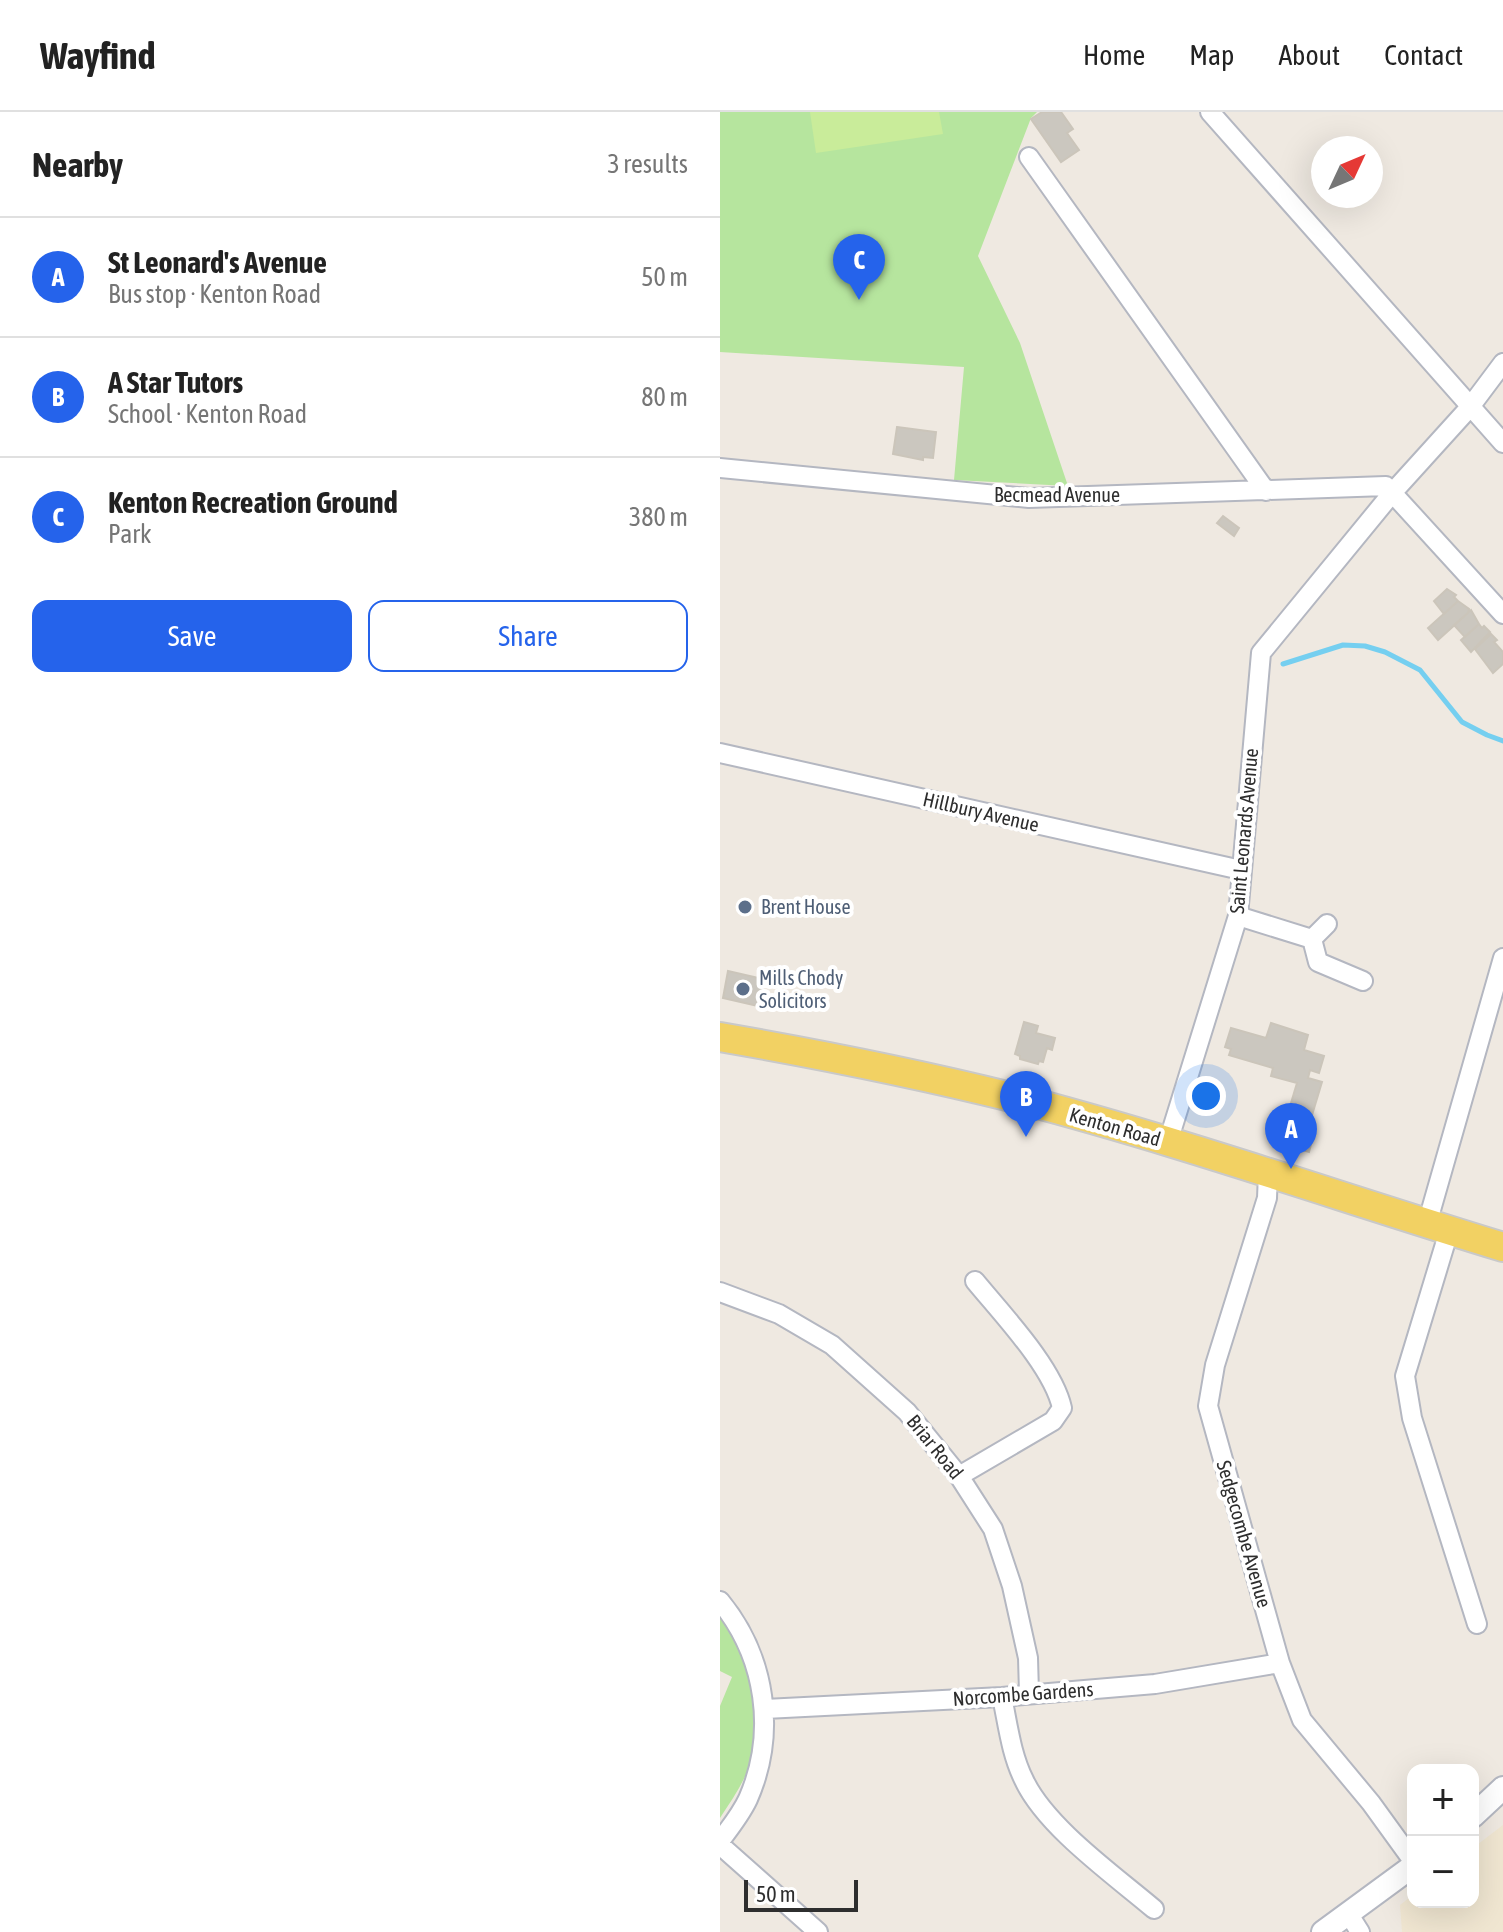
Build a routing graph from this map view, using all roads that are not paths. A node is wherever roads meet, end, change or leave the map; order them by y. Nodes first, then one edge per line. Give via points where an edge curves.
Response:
1 (1210, 112) edge
2 (1029, 157) dead end
3 (1503, 363) edge
4 (1470, 407) junction
5 (1503, 443) edge
6 (720, 468) edge
7 (1266, 491) junction
8 (1393, 492) junction
9 (1503, 614) edge
10 (720, 753) edge
11 (1241, 870) junction
12 (1238, 916) junction
13 (1327, 924) dead end
14 (1312, 939) junction
15 (1503, 958) edge
16 (1363, 981) dead end
17 (720, 1037) edge
18 (1168, 1142) junction
19 (1268, 1173) junction
20 (1438, 1227) junction
21 (1503, 1247) edge
22 (975, 1281) dead end
23 (720, 1292) edge
24 (959, 1476) junction
25 (720, 1601) edge
26 (1477, 1624) dead end
27 (1280, 1663) junction
28 (1029, 1693) junction
29 (1002, 1697) junction
30 (765, 1709) junction
31 (1503, 1788) edge
32 (1479, 1810) edge
33 (720, 1843) edge
34 (1407, 1854) edge
35 (1407, 1869) edge
36 (1154, 1909) dead end
37 (1354, 1922) edge
38 (818, 1932) edge
39 (1323, 1932) edge

1 - 4 street
2 - 7 street
3 - 4 street
4 - 5 street
4 - 8 street
6 - 7 street, Becmead Avenue via 1029,498
7 - 8 street, Becmead Avenue via 1386,486
8 - 9 street
8 - 11 street, Saint Leonards Avenue via 1261,653
10 - 11 street, Hillbury Avenue
11 - 12 street, Saint Leonards Avenue
12 - 14 street
12 - 18 street, Saint Leonards Avenue
13 - 14 street
14 - 16 street via 1318,962
15 - 20 street
17 - 18 main road, Kenton Road via 896,1070
18 - 19 main road, Kenton Road
19 - 20 main road, Kenton Road
19 - 27 street, Sedgecombe Avenue via 1267,1198 1215,1365 1208,1406
20 - 21 main road, Kenton Road
20 - 26 street via 1405,1376 1412,1418
22 - 24 street via 1048,1374 1062,1408 1053,1421
23 - 24 street, Briar Road via 779,1314 832,1345 907,1412
24 - 28 street, Briar Road via 993,1529 1012,1586 1028,1658
25 - 30 street via 758,1668
27 - 28 street, Norcombe Gardens via 1155,1684
27 - 34 street, Sedgecombe Avenue via 1302,1720
28 - 29 street, Norcombe Gardens
29 - 30 street, Norcombe Gardens
29 - 36 street via 1013,1753 1041,1807
30 - 33 street via 764,1738 748,1799
31 - 32 street
33 - 38 street
35 - 37 street
37 - 39 street

